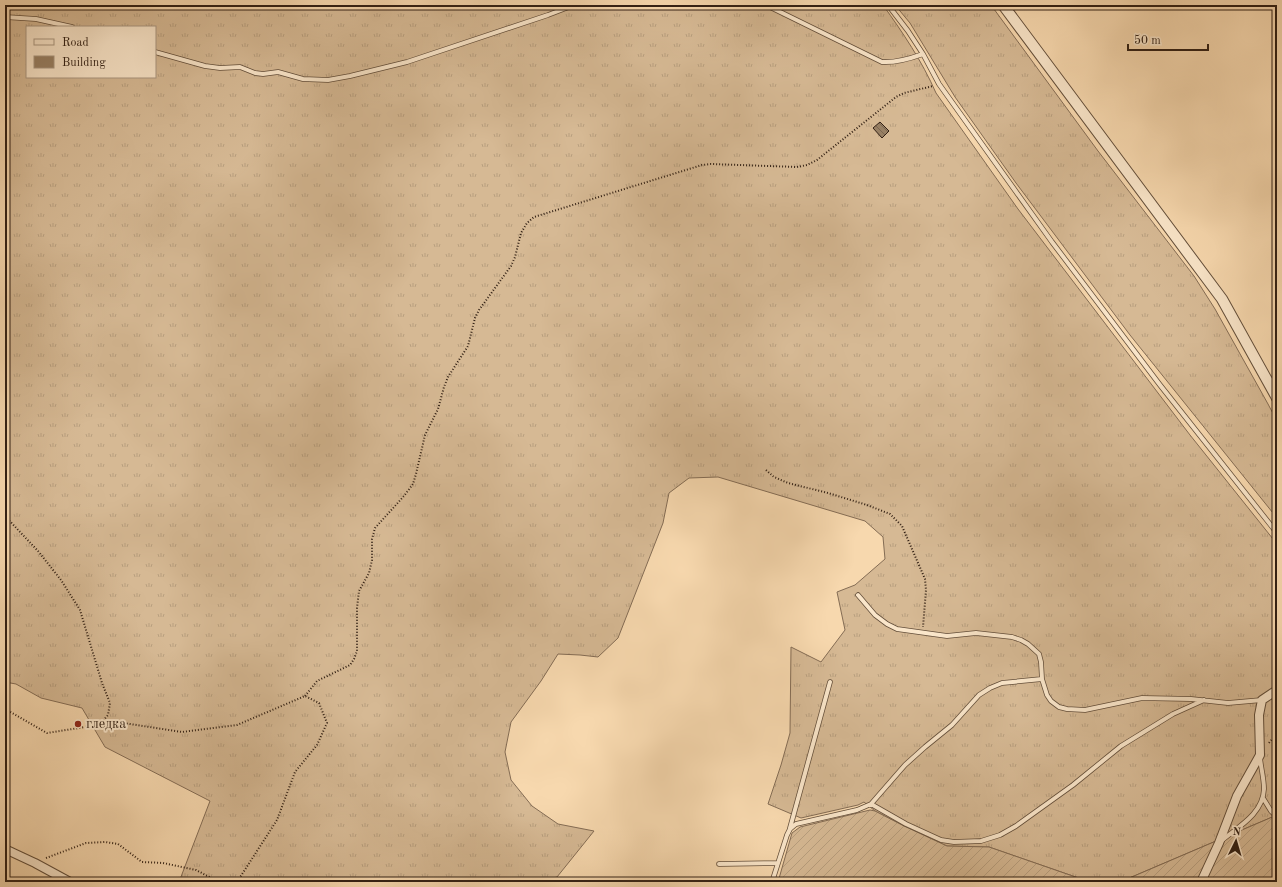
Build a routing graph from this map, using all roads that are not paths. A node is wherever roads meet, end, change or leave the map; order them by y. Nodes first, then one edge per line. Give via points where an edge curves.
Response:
1 (574, 5) edge
2 (766, 5) edge
3 (888, 5) edge
4 (1003, 5) edge
5 (5, 17) edge
6 (68, 26) edge
7 (156, 52) edge
8 (922, 54) junction
9 (1277, 398) edge
10 (1277, 533) edge
11 (858, 595) dead end
12 (1042, 679) junction
13 (830, 682) dead end
14 (1277, 690) edge
15 (1205, 700) junction
16 (1262, 700) junction
17 (1260, 755) junction
18 (1263, 798) junction
19 (871, 804) junction
20 (1277, 817) edge
21 (790, 829) junction
22 (1219, 843) junction
23 (5, 850) edge
24 (778, 863) junction
25 (719, 864) dead end
26 (70, 882) edge
27 (772, 882) edge
28 (1201, 882) edge

1 - 7 lane via 407,62 328,80 303,79 278,72 255,73 240,67 205,66
2 - 8 lane via 882,62 903,60
3 - 8 lane
4 - 9 street via 1222,299
5 - 6 lane via 36,19
8 - 10 lane via 939,84 1109,320
11 - 12 lane via 875,615 897,629 947,636 976,634 1021,640 1039,654
12 - 15 lane via 1051,701 1067,710 1085,710 1142,698
12 - 19 lane via 1002,684 979,695 952,725 905,765
13 - 21 lane
14 - 16 street
15 - 16 lane via 1228,703
15 - 19 lane via 1173,714 1120,746 1073,785 1016,826 981,841 941,840
16 - 17 street via 1259,715
17 - 18 lane
17 - 22 street via 1237,796
18 - 20 lane
18 - 22 lane via 1252,816
19 - 21 lane via 857,810 796,824
21 - 24 lane
22 - 28 street
23 - 26 street
24 - 25 lane
24 - 27 lane

